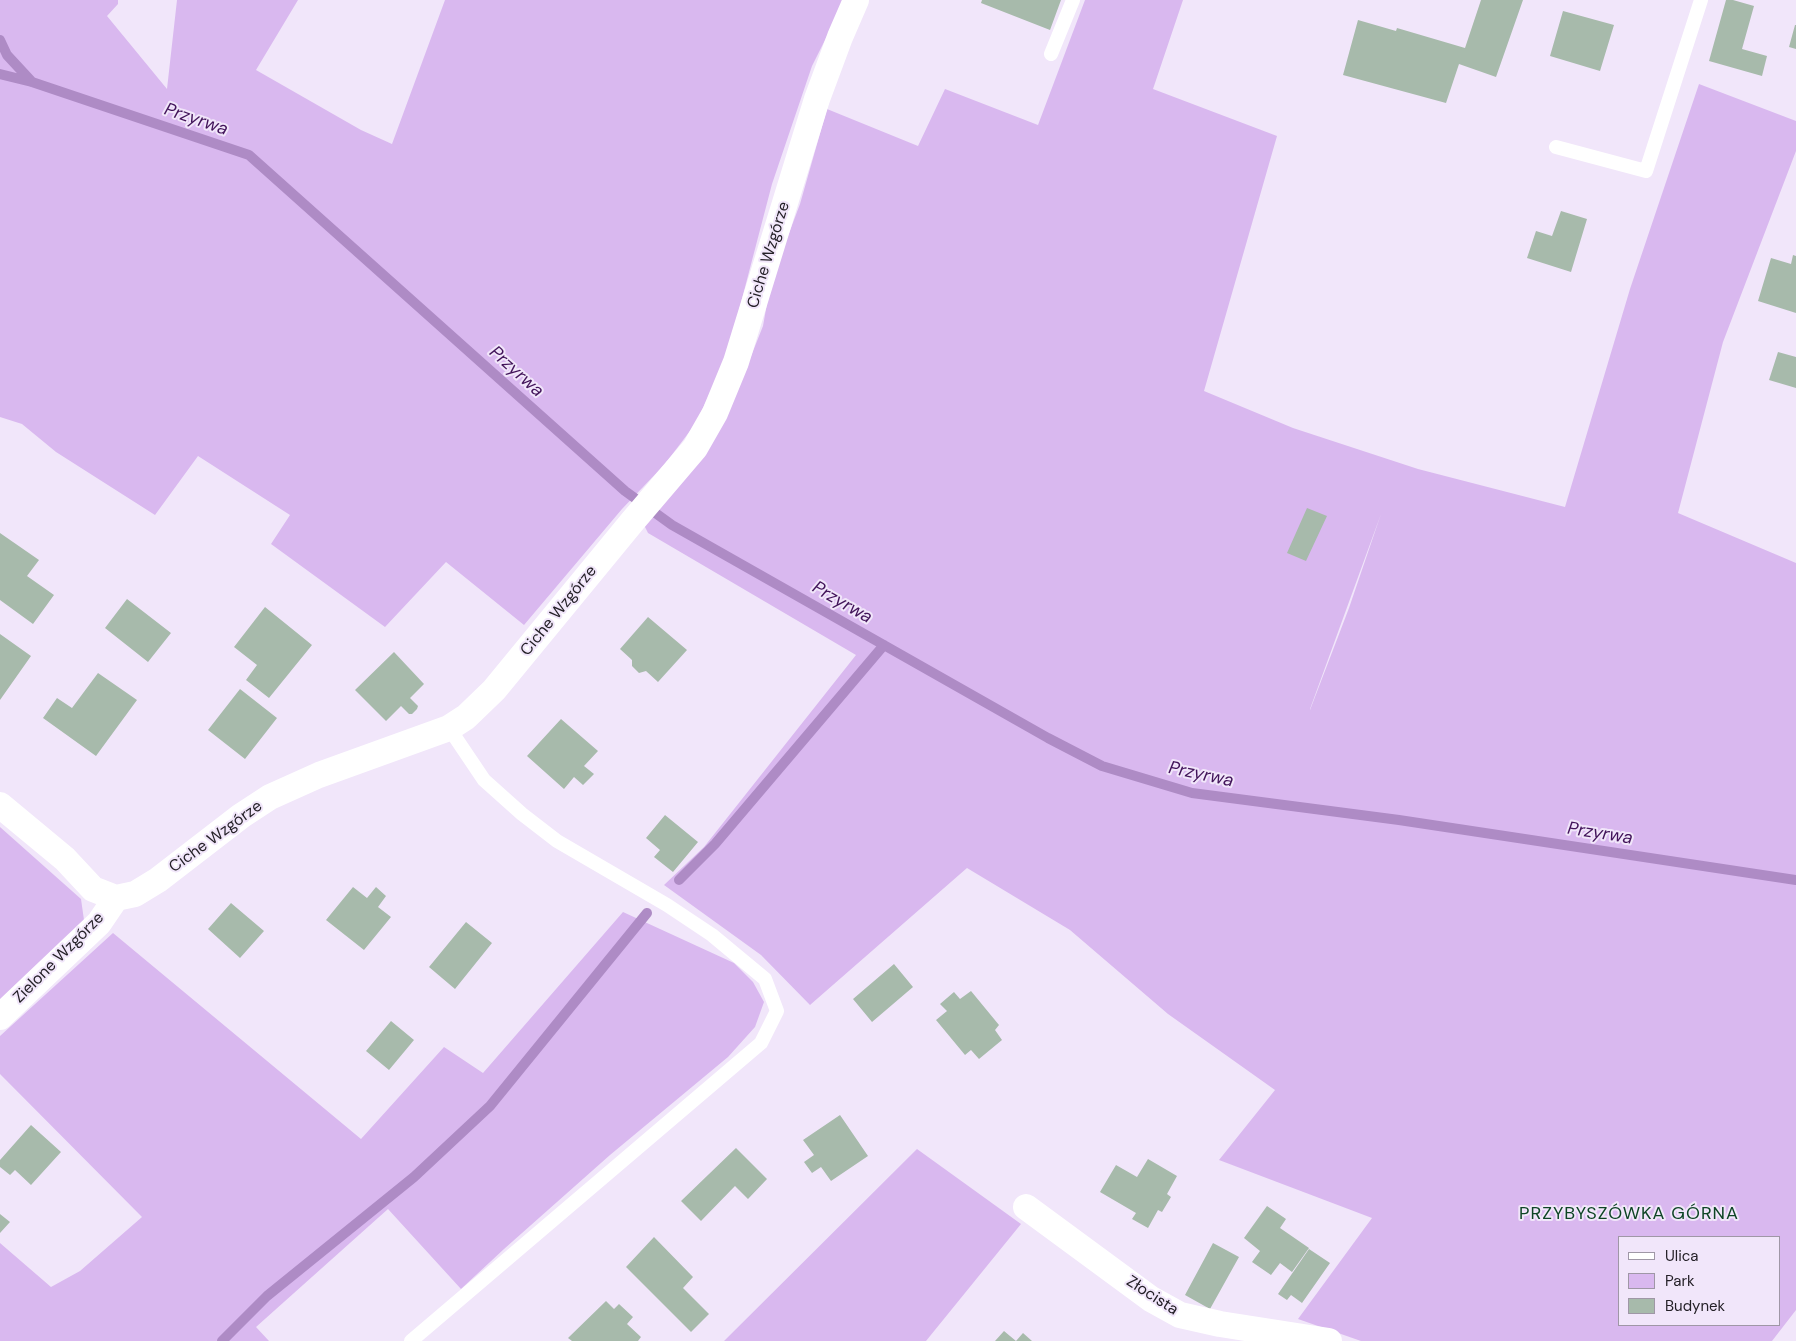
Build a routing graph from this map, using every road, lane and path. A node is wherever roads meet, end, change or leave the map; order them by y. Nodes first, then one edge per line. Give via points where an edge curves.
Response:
1 (856, 0) edge
2 (1073, 0) edge
3 (1701, 0) edge
4 (1052, 54) dead end
5 (1556, 146) dead end
6 (449, 728) junction
7 (0, 805) edge
8 (116, 898) junction
9 (0, 1017) edge
10 (1026, 1207) dead end
11 (411, 1341) edge
12 (1328, 1341) edge

1 - 6 street, Ciche Wzgórze via 817,98 736,362 715,414 695,448 494,690 466,717
2 - 4 lane
3 - 5 lane via 1646,171
6 - 8 street, Ciche Wzgórze via 319,774 270,797 158,880 135,894
6 - 11 lane via 484,780 522,814 557,841 712,935 766,979 777,1011 761,1043
7 - 8 street via 65,859 93,889
8 - 9 street, Zielone Wzgórze via 99,923
10 - 12 street, Złocista via 1151,1299 1180,1315

